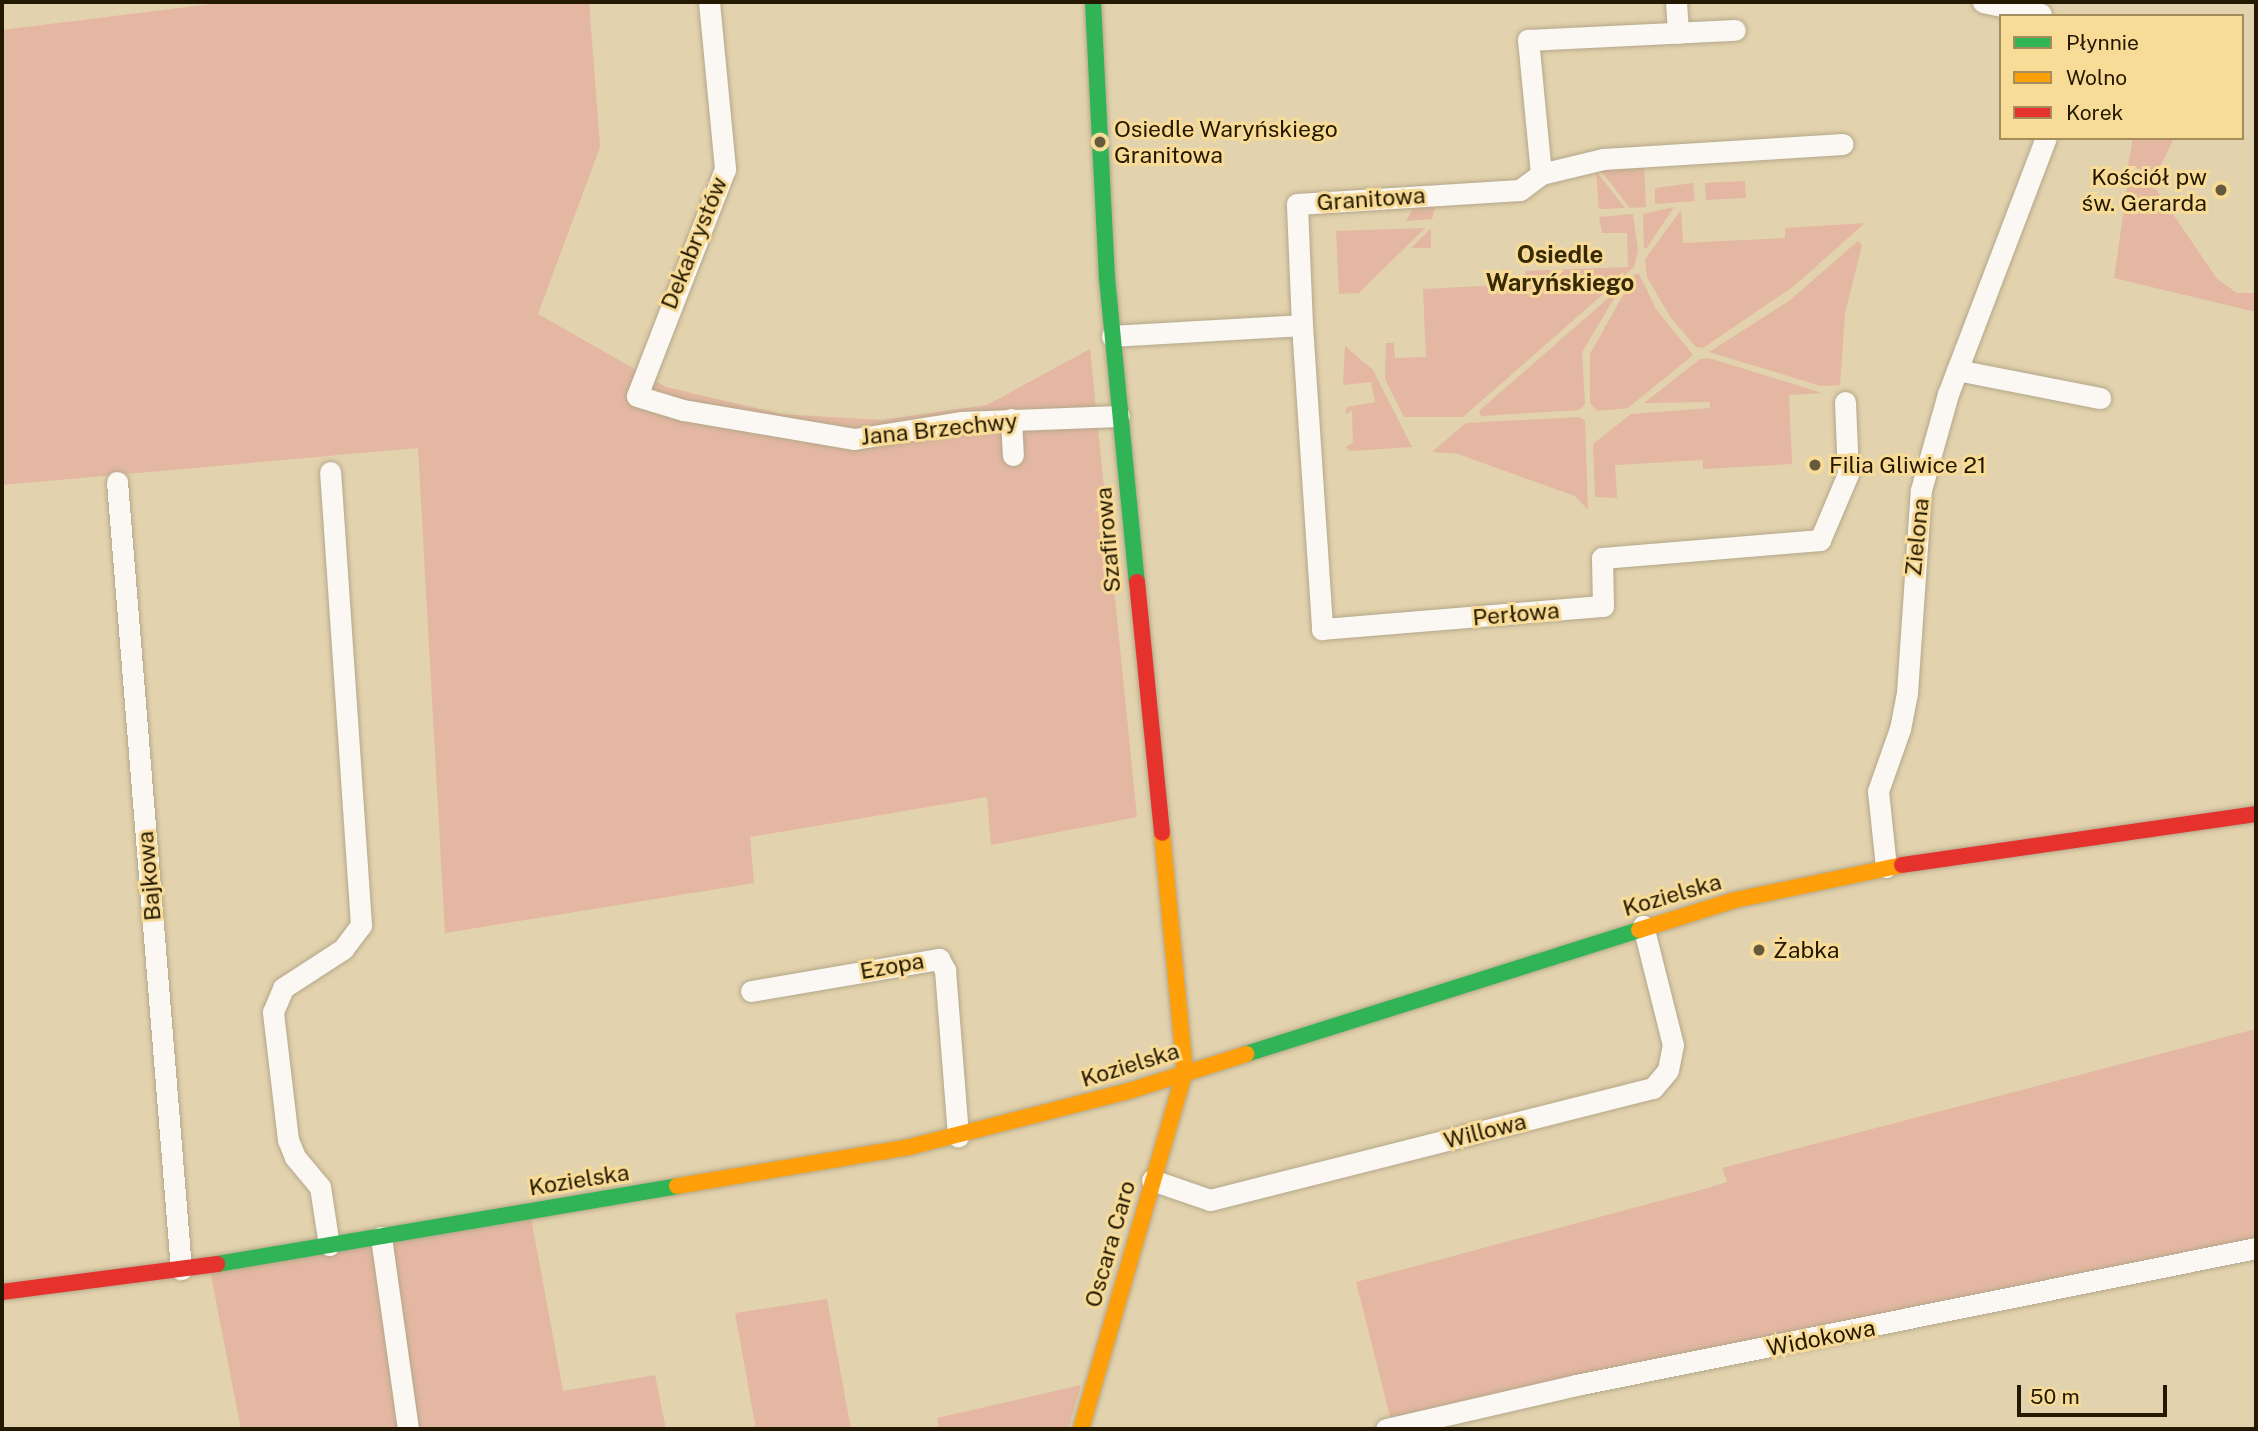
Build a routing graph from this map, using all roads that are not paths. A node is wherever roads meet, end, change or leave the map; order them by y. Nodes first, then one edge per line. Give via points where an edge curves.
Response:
1 (709, 2) edge
2 (1093, 2) edge
3 (1676, 2) edge
4 (1983, 2) edge
5 (2041, 14) dead end
6 (1735, 30) dead end
7 (1678, 33) junction
8 (2045, 140) edge
9 (1843, 144) dead end
10 (1541, 174) junction
11 (1302, 325) junction
12 (1112, 336) junction
13 (1957, 370) junction
14 (637, 396) joint
15 (2100, 398) dead end
16 (1845, 402) dead end
17 (1119, 416) junction
18 (1011, 419) junction
19 (1013, 455) dead end
20 (330, 472) dead end
21 (117, 482) dead end
22 (2256, 814) edge
23 (1886, 867) junction
24 (1643, 926) junction
25 (751, 991) dead end
26 (1185, 1072) junction
27 (958, 1136) junction
28 (1152, 1180) junction
29 (381, 1237) junction
30 (328, 1245) junction
31 (2256, 1248) edge
32 (181, 1269) junction
33 (2, 1292) edge
34 (408, 1429) edge
35 (1081, 1429) edge
36 (1385, 1429) edge

1 - 14 street, Dekabrystów via 725,169
2 - 12 street, Szafirowa
3 - 7 street
4 - 5 street
6 - 7 street
7 - 10 street via 1528,40
8 - 13 street, Zielona
9 - 10 street, Granitowa via 1603,159
10 - 11 street, Granitowa via 1520,190 1297,204
11 - 12 street
11 - 16 street, Perłowa via 1322,629 1603,607 1602,558 1820,540 1848,474
12 - 17 street, Szafirowa
13 - 15 street
13 - 23 street, Zielona via 1921,490 1907,693 1900,729 1878,791
14 - 18 street, Jana Brzechwy via 683,410 854,439
17 - 18 street, Jana Brzechwy
17 - 26 street, Szafirowa
18 - 19 street
20 - 30 street via 361,925 344,949 283,988 273,1012 288,1140 295,1157 320,1187
21 - 32 street, Bajkowa
22 - 23 street, Kozielska
23 - 24 street, Kozielska
24 - 26 street, Kozielska
24 - 28 street, Willowa via 1673,1045 1668,1070 1653,1088 1210,1200
25 - 27 street, Ezopa via 939,959 945,970
26 - 27 street, Kozielska
26 - 28 street, Oscara Caro
27 - 29 street, Kozielska
28 - 35 street, Oscara Caro
29 - 30 street, Kozielska
29 - 34 street
30 - 32 street, Kozielska
31 - 36 street, Widokowa via 1576,1385
32 - 33 street, Kozielska

